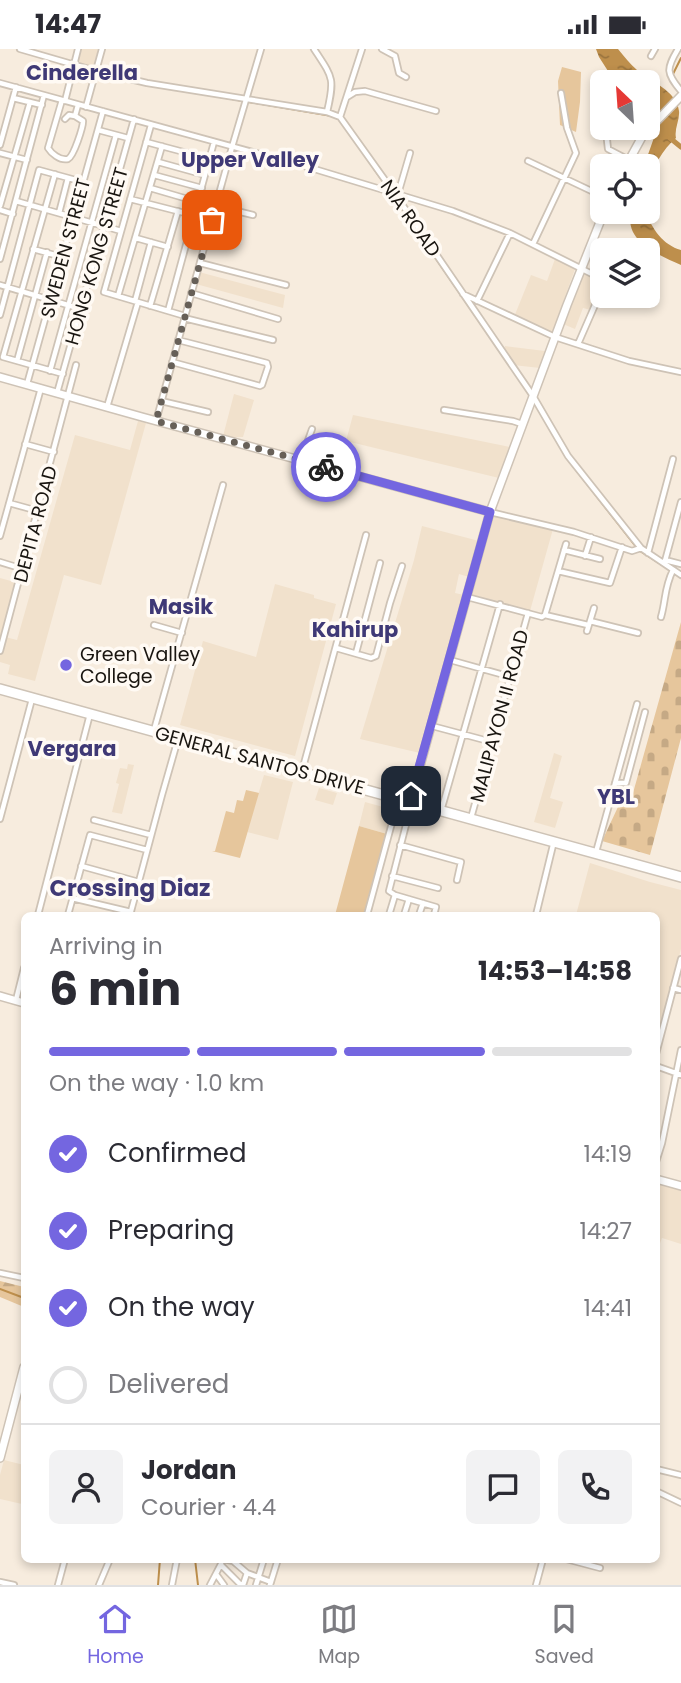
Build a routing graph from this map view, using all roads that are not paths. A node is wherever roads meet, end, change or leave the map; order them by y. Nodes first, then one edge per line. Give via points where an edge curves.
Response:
1 (20, 49) edge
2 (78, 49) edge
3 (102, 49) edge
4 (261, 49) edge
5 (314, 49) edge
6 (371, 49) edge
7 (382, 49) edge
8 (655, 49) edge
9 (678, 49) edge
10 (362, 50) edge
11 (651, 56) dead end
12 (75, 65) junction
13 (96, 71) junction
14 (406, 77) dead end
15 (0, 83) edge
16 (16, 87) junction
17 (561, 93) dead end
18 (44, 95) junction
19 (680, 96) edge
20 (347, 97) junction
21 (13, 98) junction
22 (64, 100) junction
23 (246, 100) junction
24 (30, 102) junction
25 (42, 105) junction
26 (78, 105) junction
27 (86, 107) junction
28 (103, 111) junction
29 (436, 111) dead end
30 (327, 112) junction
31 (75, 115) junction
32 (340, 117) junction
33 (65, 120) dead end
34 (134, 120) junction
35 (151, 124) junction
36 (98, 129) junction
37 (116, 135) junction
38 (128, 138) junction
39 (607, 140) dead end
40 (146, 142) junction
41 (214, 142) junction
42 (0, 145) edge
43 (162, 146) junction
44 (232, 147) junction
45 (0, 153) edge
46 (410, 153) dead end
47 (615, 154) edge
48 (633, 154) edge
49 (14, 157) junction
50 (210, 159) junction
51 (27, 160) junction
52 (528, 161) dead end
53 (158, 162) junction
54 (55, 174) junction
55 (205, 175) junction
56 (154, 176) junction
57 (68, 178) junction
58 (564, 178) junction
59 (83, 182) junction
60 (150, 188) junction
61 (202, 188) junction
62 (590, 190) edge
63 (396, 194) junction
64 (130, 198) junction
65 (16, 201) junction
66 (146, 202) junction
67 (198, 202) junction
68 (30, 205) junction
69 (216, 206) junction
70 (0, 208) edge
71 (44, 209) junction
72 (178, 211) junction
73 (13, 213) junction
74 (59, 213) junction
75 (194, 215) junction
76 (253, 215) dead end
77 (73, 217) junction
78 (212, 220) junction
79 (92, 223) junction
80 (599, 224) edge
81 (104, 226) junction
82 (121, 231) junction
83 (510, 233) junction
84 (136, 238) junction
85 (3, 239) edge
86 (151, 242) junction
87 (532, 244) junction
88 (168, 247) junction
89 (33, 249) junction
90 (47, 253) junction
91 (62, 257) junction
92 (0, 259) edge
93 (200, 263) junction
94 (581, 268) junction
95 (590, 273) edge
96 (0, 285) edge
97 (286, 285) dead end
98 (8, 287) junction
99 (21, 291) junction
100 (191, 293) junction
101 (463, 293) junction
102 (35, 295) junction
103 (118, 296) junction
104 (50, 300) junction
105 (477, 301) junction
106 (136, 302) junction
107 (68, 305) junction
108 (150, 306) junction
109 (594, 308) edge
110 (81, 309) junction
111 (167, 311) junction
112 (0, 315) edge
113 (184, 317) junction
114 (278, 319) dead end
115 (555, 337) junction
116 (178, 340) junction
117 (273, 340) dead end
118 (578, 344) junction
119 (1, 357) edge
120 (17, 361) junction
121 (172, 362) junction
122 (76, 365) dead end
123 (32, 366) junction
124 (50, 371) junction
125 (681, 372) edge
126 (63, 375) junction
127 (0, 377) edge
128 (27, 384) junction
129 (41, 389) junction
130 (57, 393) junction
131 (68, 396) junction
132 (533, 396) junction
133 (161, 401) junction
134 (107, 407) junction
135 (444, 410) dead end
136 (208, 412) dead end
137 (156, 421) junction
138 (523, 425) junction
139 (312, 429) dead end
140 (26, 444) junction
141 (54, 452) junction
142 (673, 459) dead end
143 (301, 460) junction
144 (223, 485) dead end
145 (681, 502) edge
146 (9, 503) junction
147 (37, 511) junction
148 (490, 512) junction
149 (366, 535) dead end
150 (0, 536) edge
151 (591, 537) junction
152 (622, 547) junction
153 (641, 548) junction
154 (648, 553) junction
155 (585, 556) junction
156 (600, 559) dead end
157 (658, 559) junction
158 (665, 561) junction
159 (0, 562) edge
160 (380, 563) dead end
161 (681, 563) edge
162 (402, 566) dead end
163 (23, 569) junction
164 (558, 571) junction
165 (672, 571) junction
166 (681, 575) edge
167 (467, 597) junction
168 (500, 604) junction
169 (594, 608) dead end
170 (528, 613) junction
171 (545, 615) junction
172 (661, 617) dead end
173 (154, 625) dead end
174 (588, 626) junction
175 (182, 633) junction
176 (638, 633) dead end
177 (337, 648) junction
178 (0, 652) edge
179 (356, 653) junction
180 (450, 660) junction
181 (482, 669) junction
182 (511, 677) junction
183 (0, 689) edge
184 (32, 698) junction
185 (637, 704) dead end
186 (645, 712) dead end
187 (90, 714) junction
188 (432, 726) junction
189 (154, 731) junction
190 (463, 734) junction
191 (178, 738) junction
192 (492, 742) junction
193 (54, 750) dead end
194 (79, 756) junction
195 (302, 772) junction
196 (615, 783) junction
197 (413, 790) junction
198 (397, 803) junction
199 (410, 805) junction
200 (423, 806) junction
201 (441, 811) junction
202 (0, 819) edge
203 (471, 819) junction
204 (94, 820) dead end
205 (151, 835) junction
206 (554, 841) junction
207 (401, 845) junction
208 (147, 850) junction
209 (596, 853) junction
210 (82, 866) junction
211 (392, 876) junction
212 (681, 877) edge
213 (457, 880) dead end
214 (139, 882) junction
215 (438, 888) dead end
216 (394, 895) junction
217 (72, 898) junction
218 (409, 899) junction
219 (423, 903) junction
220 (39, 912) edge
221 (69, 912) edge
222 (124, 912) edge
223 (132, 912) edge
224 (368, 912) edge
225 (390, 912) edge
226 (405, 912) edge
227 (420, 912) edge
228 (435, 912) edge
229 (537, 912) edge
230 (681, 962) edge
231 (673, 988) junction
232 (681, 990) edge
233 (0, 996) edge
234 (20, 1002) edge
235 (660, 1038) edge
236 (681, 1050) edge
237 (660, 1067) edge
238 (678, 1074) edge
239 (660, 1149) edge
240 (660, 1180) edge
241 (681, 1186) edge
242 (0, 1273) edge
243 (21, 1278) edge
244 (21, 1378) edge
245 (0, 1458) edge
246 (660, 1470) edge
247 (681, 1475) edge
248 (660, 1493) edge
249 (681, 1503) edge
250 (64, 1563) edge
251 (108, 1563) edge
252 (176, 1563) edge
253 (221, 1563) edge
254 (224, 1563) edge
255 (237, 1563) edge
256 (263, 1563) edge
257 (277, 1563) edge
258 (542, 1563) edge
259 (581, 1563) edge
260 (600, 1568) dead end
261 (247, 1573) junction
262 (216, 1574) junction
263 (258, 1577) junction
264 (0, 1582) edge
265 (271, 1583) edge
266 (14, 1585) edge
267 (58, 1585) edge
268 (99, 1585) edge
269 (172, 1585) edge
270 (210, 1585) edge
271 (225, 1585) edge
272 (242, 1585) edge
273 (256, 1585) edge
274 (536, 1585) edge

1 - 12 street
2 - 12 street
3 - 13 street
4 - 23 street
5 - 30 street via 332,78
6 - 10 street
7 - 14 street via 395,56 399,73
8 - 11 street
9 - 19 street via 669,74
10 - 20 street
12 - 13 street
12 - 22 street
13 - 23 street
13 - 27 street
15 - 16 street
16 - 18 street
16 - 21 street
17 - 58 street via 576,153
18 - 22 street
18 - 25 street
19 - 48 main road
20 - 29 street via 365,91
20 - 32 street
21 - 24 street
21 - 42 street
22 - 26 street
22 - 31 street via 48,146 53,155 66,159 71,155 84,124
23 - 30 street
23 - 44 street
24 - 25 street
24 - 49 street
25 - 51 street
26 - 27 street
26 - 31 street
27 - 28 street
28 - 34 street
28 - 36 street, SWEDEN STREET
30 - 32 street
31 - 33 street via 69,114
32 - 63 street, NIA ROAD
34 - 35 street
34 - 38 street, HONG KONG STREET
35 - 40 street
35 - 41 street
36 - 37 street
36 - 59 street, SWEDEN STREET
37 - 38 street
37 - 79 street
38 - 81 street, HONG KONG STREET
39 - 47 street via 608,149
40 - 43 street
40 - 64 street
41 - 44 street
41 - 50 street
43 - 50 street
43 - 53 street
44 - 63 street
44 - 69 street
45 - 49 street
46 - 63 street
49 - 51 street
49 - 70 street
50 - 55 street
51 - 65 street
52 - 58 street
53 - 55 street
53 - 56 street
54 - 57 street
54 - 68 street via 40,170
54 - 71 street
55 - 61 street
56 - 60 street
56 - 61 street
57 - 59 street
57 - 74 street
58 - 62 street
58 - 87 street
59 - 77 street, SWEDEN STREET
60 - 66 street
60 - 67 street
61 - 67 street
63 - 83 street
63 - 101 street, NIA ROAD
64 - 66 street
64 - 82 street
65 - 68 street
65 - 73 street
66 - 72 street
66 - 84 street
67 - 75 street
68 - 71 street
68 - 98 street
69 - 76 street
69 - 78 street
70 - 73 street
71 - 74 street
71 - 89 street
72 - 75 street
72 - 88 street
73 - 85 street
74 - 77 street
75 - 78 street
75 - 111 street
77 - 79 street
77 - 91 street, SWEDEN STREET
78 - 93 street
79 - 81 street
79 - 107 street
80 - 94 main road
81 - 82 street
81 - 110 street, HONG KONG STREET
82 - 103 street via 104,292
83 - 87 street
83 - 105 street
84 - 86 street
84 - 103 street
85 - 92 street
86 - 88 street
86 - 106 street
87 - 94 street
88 - 108 street
89 - 90 street
89 - 99 street
90 - 91 street
90 - 102 street
91 - 104 street, SWEDEN STREET
93 - 97 street
93 - 100 street
94 - 95 street
94 - 115 main road
96 - 98 street
98 - 99 street
98 - 112 street
99 - 102 street
99 - 119 street
100 - 113 street
100 - 114 street
101 - 105 street
101 - 132 street, NIA ROAD
102 - 104 street
102 - 120 street
103 - 106 street
104 - 107 street
104 - 123 street, SWEDEN STREET
105 - 115 street
106 - 108 street
106 - 134 street
107 - 110 street
107 - 124 street
108 - 111 street
109 - 118 street
110 - 126 street, HONG KONG STREET
111 - 113 street
113 - 116 street
113 - 117 street
115 - 118 street
115 - 132 main road
116 - 121 street
116 - 121 street via 267,363 268,367 260,386
118 - 125 street
119 - 120 street
120 - 123 street
121 - 133 street
122 - 131 street, DEPITA ROAD
123 - 124 street
123 - 128 street, SWEDEN STREET
124 - 126 street
126 - 130 street, HONG KONG STREET
127 - 128 main road
128 - 129 main road
129 - 130 main road
129 - 140 street
130 - 131 main road
131 - 134 main road
131 - 141 street, DEPITA ROAD
132 - 138 main road
132 - 153 street, NIA ROAD via 568,456
133 - 136 street
133 - 137 street
134 - 137 main road
135 - 138 street
137 - 143 main road
138 - 148 main road
139 - 143 street
140 - 141 street
140 - 146 street
141 - 147 street, DEPITA ROAD
142 - 154 street
143 - 148 main road
144 - 175 street
145 - 158 street
146 - 147 street
146 - 150 street
147 - 163 street, DEPITA ROAD
148 - 151 street
148 - 167 main road
149 - 177 street
151 - 152 street
151 - 155 street
152 - 153 street
152 - 164 street via 610,583
153 - 154 street, NIA ROAD
154 - 157 street, NIA ROAD
155 - 156 street
155 - 164 street via 565,547
157 - 158 street
157 - 165 street, NIA ROAD
158 - 161 street
159 - 163 street
160 - 179 street
162 - 179 street via 377,655
163 - 178 street, DEPITA ROAD
164 - 171 street
165 - 166 street, NIA ROAD
165 - 172 street
167 - 168 street
167 - 180 main road
168 - 170 street
168 - 181 street
169 - 174 street
170 - 171 street
170 - 182 street, MALIPAYON II ROAD
171 - 174 street
173 - 175 street
174 - 176 street
175 - 189 street
177 - 179 street
177 - 195 street
180 - 181 street
180 - 188 main road
181 - 182 street
181 - 190 street
182 - 192 street, MALIPAYON II ROAD
183 - 184 highway, GENERAL SANTOS DRIVE
184 - 187 highway, GENERAL SANTOS DRIVE
184 - 202 street
185 - 196 street
186 - 196 street via 626,783
187 - 189 highway, GENERAL SANTOS DRIVE
187 - 194 street
188 - 190 street
188 - 197 main road
189 - 191 highway, GENERAL SANTOS DRIVE
190 - 192 street
190 - 201 street
191 - 195 highway, GENERAL SANTOS DRIVE
191 - 205 street
192 - 203 street, MALIPAYON II ROAD
193 - 194 street
194 - 220 street
195 - 198 highway, GENERAL SANTOS DRIVE via 387,795
196 - 209 street
197 - 198 highway
197 - 199 main road
197 - 200 highway
198 - 199 highway, GENERAL SANTOS DRIVE
198 - 224 street
199 - 200 highway, GENERAL SANTOS DRIVE
199 - 207 street
200 - 201 highway, GENERAL SANTOS DRIVE
201 - 203 highway, GENERAL SANTOS DRIVE
203 - 206 highway, GENERAL SANTOS DRIVE
204 - 205 street
205 - 208 street
206 - 209 highway, GENERAL SANTOS DRIVE
206 - 229 street
207 - 211 street
207 - 213 street via 461,862
208 - 210 street via 90,835
208 - 214 street
209 - 212 highway, GENERAL SANTOS DRIVE
210 - 214 street
210 - 217 street
211 - 215 street
211 - 216 street via 389,891
214 - 223 street
216 - 218 street
216 - 225 street
217 - 221 street
217 - 222 street
218 - 219 street
218 - 226 street
219 - 227 street
219 - 228 street via 436,907
230 - 231 street
231 - 232 street
231 - 235 street
233 - 234 main road
236 - 238 street
237 - 238 street
238 - 239 street
240 - 241 main road
242 - 243 street
244 - 245 main road
246 - 247 street
248 - 249 street
250 - 267 street
251 - 268 street
252 - 269 street
253 - 262 street
254 - 272 street
255 - 261 street
256 - 263 street
257 - 265 street
258 - 274 street
259 - 260 street
261 - 263 street
261 - 272 street
262 - 270 street
262 - 271 street
263 - 265 street
263 - 273 street
264 - 266 street

